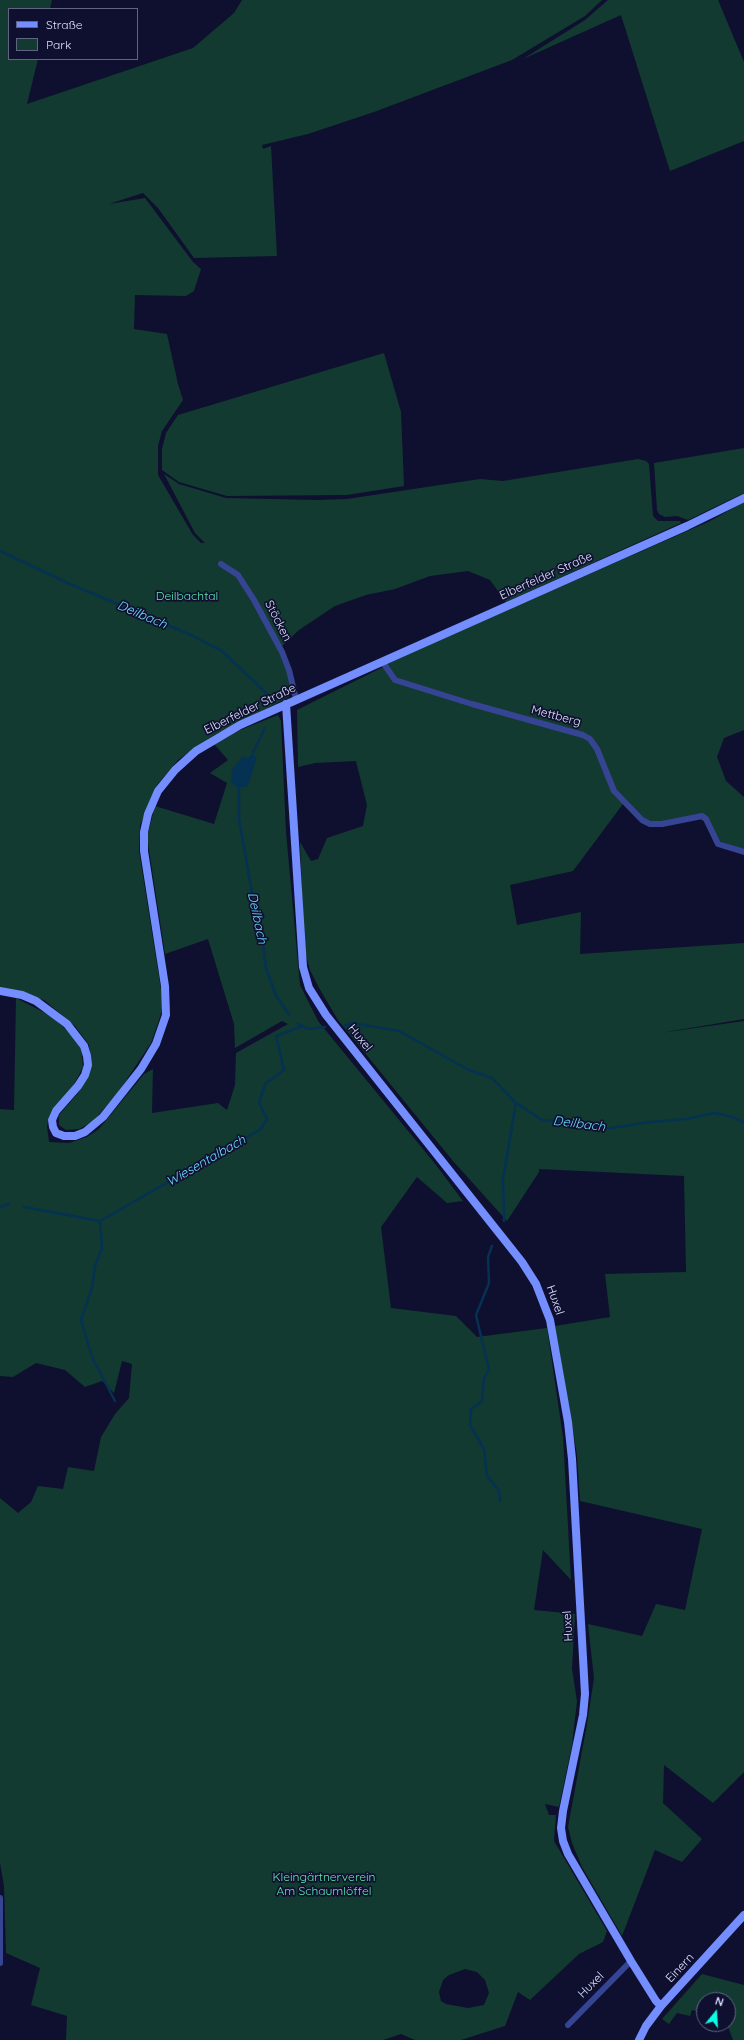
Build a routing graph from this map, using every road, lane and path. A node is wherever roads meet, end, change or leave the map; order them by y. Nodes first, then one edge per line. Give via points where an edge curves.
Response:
1 (744, 498) edge
2 (222, 564) dead end
3 (382, 661) junction
4 (296, 700) junction
5 (286, 704) junction
6 (744, 852) edge
7 (0, 991) edge
8 (0, 1898) edge
9 (744, 1915) edge
10 (631, 1961) junction
11 (0, 1963) edge
12 (662, 2006) junction
13 (568, 2025) dead end
14 (639, 2040) edge

1 - 3 main road, Elberfelder Straße
2 - 4 street, Stöcken via 238,575 254,600 282,652
3 - 4 main road, Elberfelder Straße
3 - 6 street, Mettberg via 395,680 583,735 590,739 597,749 614,791 642,820 650,824 662,824 702,816 718,844
4 - 5 main road, Elberfelder Straße
5 - 7 main road, Elberfelder Straße via 240,725 196,751 175,770 158,791 148,814 144,832 144,851 165,986 166,1015 156,1044 141,1069 103,1117 85,1132 75,1136 64,1136 56,1133 52,1120 56,1111 85,1075 88,1061 84,1046 67,1024 36,1001 22,995
5 - 10 main road, Huxel via 303,967 309,988 326,1016 522,1262 536,1284 550,1320 572,1459 585,1694 561,1828 568,1854
8 - 11 street
9 - 12 main road, Einern
10 - 12 main road, Huxel via 656,2001
10 - 13 street, Huxel
12 - 14 main road, Einern via 646,2026

